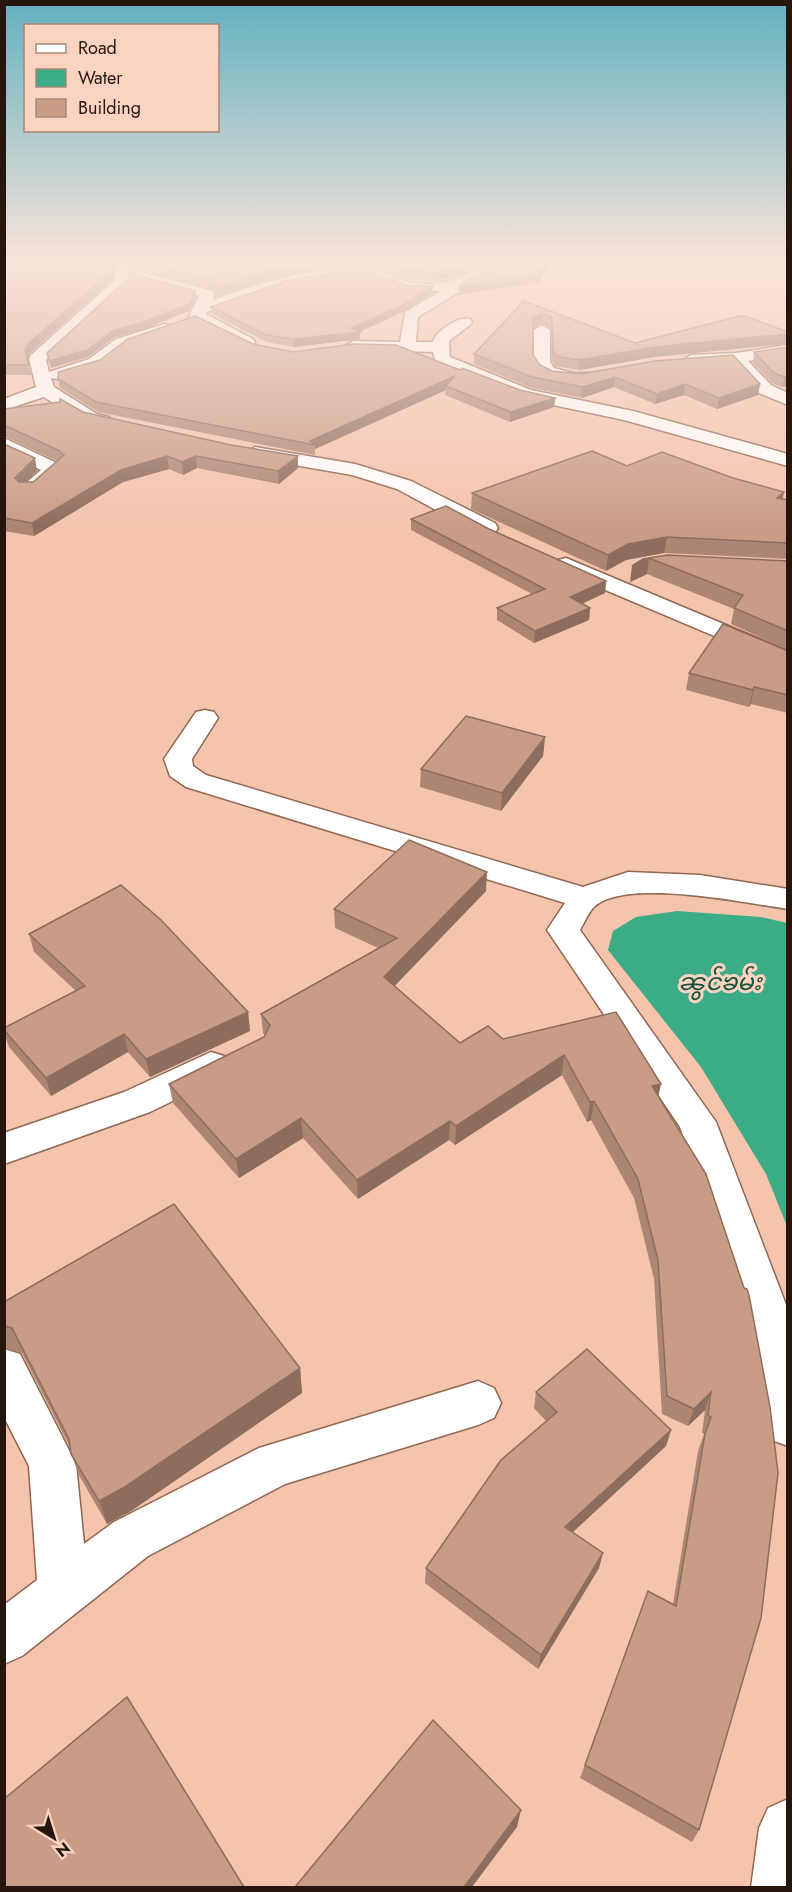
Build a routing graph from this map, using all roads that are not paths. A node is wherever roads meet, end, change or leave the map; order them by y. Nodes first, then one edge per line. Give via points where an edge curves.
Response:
1 (45, 351) edge
2 (110, 351) edge
3 (441, 351) edge
4 (542, 351) edge
5 (780, 351) edge
6 (736, 358) junction
7 (672, 362) edge
8 (606, 372) edge
9 (44, 384) junction
10 (788, 400) edge
11 (4, 405) edge
12 (124, 425) edge
13 (4, 444) edge
14 (233, 449) edge
15 (788, 460) edge
16 (29, 489) edge
17 (507, 538) edge
18 (547, 556) edge
19 (634, 567) edge
20 (607, 583) junction
21 (788, 660) edge
22 (205, 718) dead end
23 (584, 898) junction
24 (788, 899) edge
25 (241, 1051) edge
26 (4, 1149) edge
27 (4, 1369) edge
28 (478, 1403) dead end
29 (788, 1424) edge
30 (63, 1591) junction
31 (4, 1638) edge
32 (788, 1828) edge
33 (780, 1887) edge

1 - 9 street via 37,359
2 - 9 street via 95,363
3 - 15 street via 441,359 526,394 627,415
4 - 8 street via 547,370 572,378
5 - 6 street
6 - 7 street
6 - 10 street via 765,389
9 - 11 street
9 - 12 street via 91,418
13 - 16 street via 54,469
14 - 17 street via 355,470 394,482
18 - 20 street
19 - 20 street
20 - 21 street
22 - 23 street via 178,759 180,770 196,781
23 - 24 street via 628,882 700,885
23 - 29 street via 563,930 697,1122 767,1313
25 - 26 street via 137,1102
27 - 30 street via 52,1464
28 - 30 street via 276,1464 131,1539
30 - 31 street
32 - 33 street

